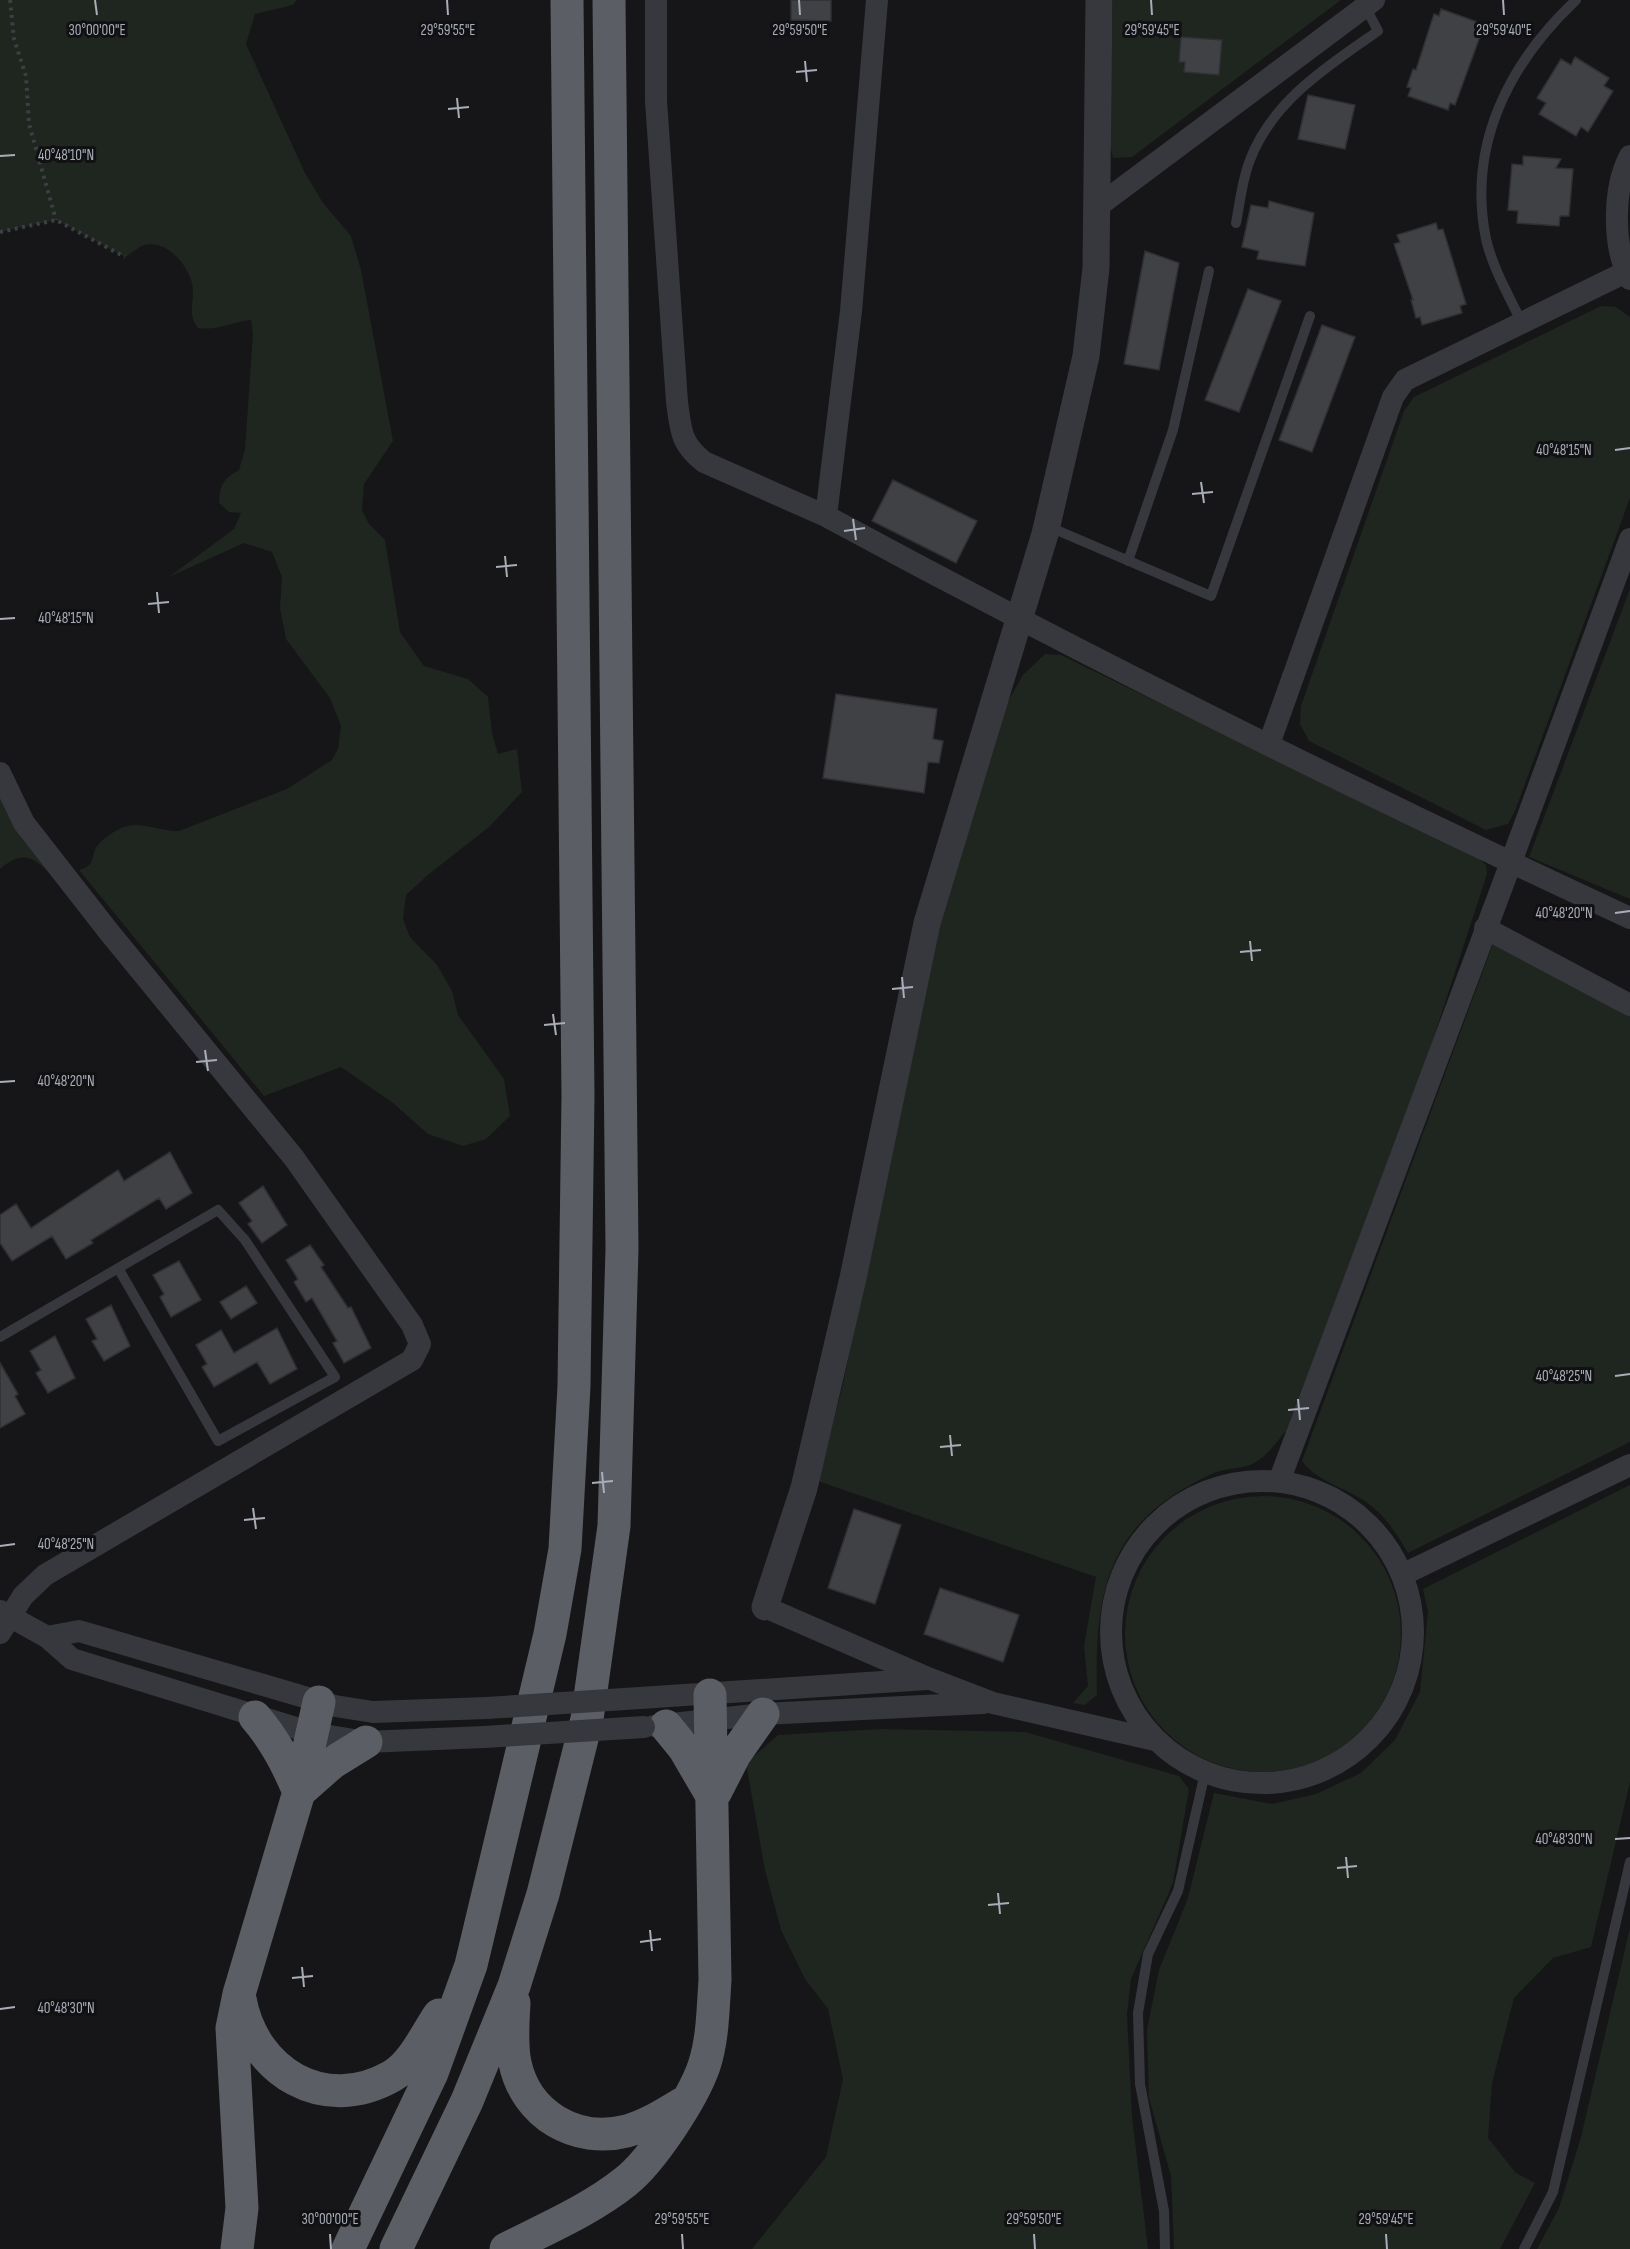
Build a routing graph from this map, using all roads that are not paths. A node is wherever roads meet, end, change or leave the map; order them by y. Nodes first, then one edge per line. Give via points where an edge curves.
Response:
1 (567, 0) edge
2 (609, 0) edge
3 (656, 0) edge
4 (877, 0) edge
5 (1099, 0) edge
6 (1576, 0) edge
7 (1369, 3) edge
8 (1630, 156) edge
9 (1097, 207) junction
10 (1236, 223) dead end
11 (1209, 271) dead end
12 (1628, 275) edge
13 (1310, 316) dead end
14 (1522, 323) junction
15 (826, 516) junction
16 (1047, 526) junction
17 (1630, 539) edge
18 (1128, 561) junction
19 (1018, 620) junction
20 (1269, 744) junction
21 (0, 773) edge
22 (1511, 863) junction
23 (1630, 918) edge
24 (1485, 928) junction
25 (1630, 1005) edge
26 (118, 1268) junction
27 (0, 1337) edge
28 (1630, 1465) edge
29 (1280, 1479) junction
30 (1404, 1574) junction
31 (765, 1607) joint
32 (3, 1620) edge
33 (47, 1637) junction
34 (928, 1678) junction
35 (993, 1703) junction
36 (711, 1708) junction
37 (763, 1714) junction
38 (255, 1717) junction
39 (655, 1717) junction
40 (316, 1718) junction
41 (1155, 1740) junction
42 (366, 1742) junction
43 (1205, 1773) junction
44 (299, 1792) junction
45 (713, 1798) junction
46 (1630, 1862) edge
47 (471, 1965) junction
48 (514, 1986) junction
49 (239, 1994) junction
50 (686, 2101) junction
51 (237, 2249) edge
52 (348, 2249) edge
53 (396, 2249) edge
54 (506, 2249) edge
55 (1165, 2249) edge
56 (1524, 2249) edge

1 - 47 highway via 578,1096 574,1386 565,1549 550,1634
2 - 48 highway via 622,1249 614,1526 587,1719 543,1894
3 - 15 street via 656,101 682,436 689,451 704,462
4 - 15 street via 852,299
5 - 9 street
6 - 14 lane via 1519,67 1501,97 1484,157 1486,239 1502,284
7 - 9 street
7 - 10 lane via 1378,31 1307,82 1277,116 1251,157
8 - 12 street via 1623,169 1616,221
9 - 16 street via 1096,268 1086,356
11 - 18 lane via 1173,430
12 - 14 street
13 - 18 lane via 1211,596
14 - 20 street via 1405,380 1393,397
15 - 19 street
16 - 18 lane
16 - 19 street
17 - 22 street
19 - 20 street
19 - 31 street via 927,923 807,1476
20 - 22 street
21 - 32 street via 24,823 294,1158 412,1325 420,1344 412,1360 45,1575
22 - 23 street
22 - 24 street
24 - 25 street
24 - 29 street
26 - 26 lane via 218,1210 244,1240 335,1377 218,1441
26 - 27 lane
28 - 30 street
29 - 30 street via 1335,1498 1376,1530
29 - 41 street via 1237,1482 1192,1497 1153,1525 1125,1564 1111,1609 1111,1656 1126,1702
30 - 43 street via 1414,1618 1412,1662 1397,1704 1370,1739 1334,1766 1293,1781 1248,1783
31 - 34 street
32 - 33 street
33 - 38 street via 72,1659
33 - 40 street via 79,1631
34 - 35 street
34 - 36 street
35 - 37 street
35 - 41 street
36 - 37 street
36 - 39 street
36 - 39 street
36 - 45 highway
37 - 45 highway via 735,1754
38 - 40 street
38 - 44 highway via 272,1737
39 - 40 street, bridge via 487,1708
39 - 42 street, bridge via 484,1737
39 - 45 highway via 684,1748
40 - 42 street
40 - 44 highway
41 - 43 street via 1178,1759
42 - 44 highway via 332,1763
43 - 55 lane via 1178,1891 1148,1954 1138,2013 1140,2084 1164,2211
44 - 49 highway
45 - 50 highway via 712,2021 704,2066
46 - 56 lane via 1553,2192
47 - 49 highway via 413,2055 394,2075 365,2088 338,2092 311,2087 279,2070 244,2023
47 - 52 highway via 432,2073
48 - 50 highway via 515,2063 528,2096 546,2116 570,2129 600,2135 627,2131 658,2119
48 - 53 highway via 467,2101
49 - 51 highway via 232,2028 242,2208
50 - 54 highway via 665,2137 626,2182

